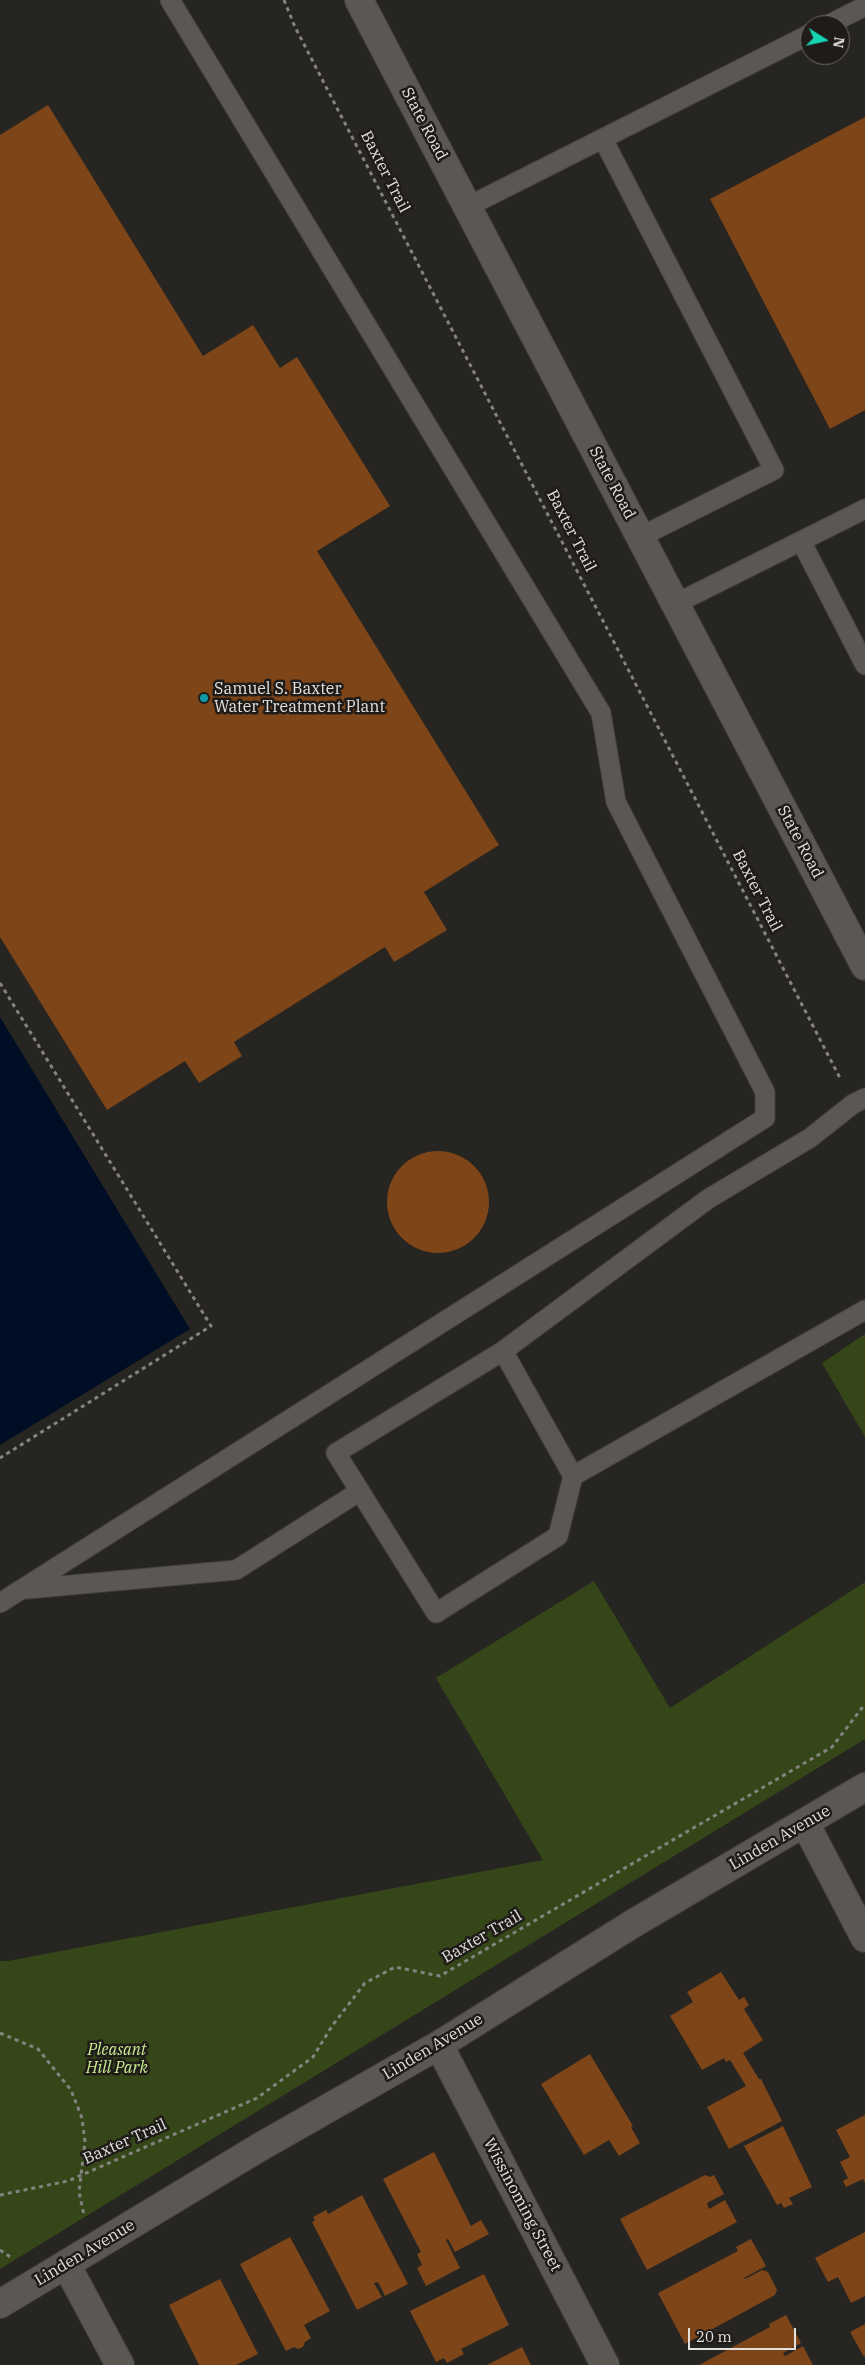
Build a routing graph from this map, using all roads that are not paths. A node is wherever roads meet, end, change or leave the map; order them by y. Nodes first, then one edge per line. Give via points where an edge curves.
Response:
1 (170, 0) edge
2 (359, 0) edge
3 (865, 6) edge
4 (847, 15) edge
5 (800, 39) edge
6 (603, 139) junction
7 (467, 207) junction
8 (865, 509) edge
9 (640, 537) junction
10 (801, 541) junction
11 (675, 604) junction
12 (865, 665) edge
13 (862, 952) edge
14 (859, 1101) edge
15 (865, 1310) edge
16 (503, 1351) junction
17 (573, 1476) junction
18 (360, 1491) junction
19 (24, 1589) junction
20 (0, 1603) edge
21 (865, 1787) edge
22 (805, 1824) junction
23 (865, 1938) edge
24 (439, 2045) junction
25 (66, 2264) junction
26 (0, 2304) edge
27 (120, 2365) edge
28 (605, 2365) edge

1 - 19 lane via 601,713 616,802 765,1092 765,1118
2 - 7 street, State Road
3 - 4 lane
5 - 6 lane
6 - 7 lane
6 - 9 lane via 774,470
7 - 9 street, State Road
8 - 10 lane
9 - 11 street, State Road
10 - 11 lane
10 - 12 lane
11 - 13 street, State Road
14 - 16 lane via 810,1138 708,1199
15 - 17 lane
16 - 17 lane
16 - 18 lane via 336,1453
17 - 18 lane via 558,1536 436,1613
18 - 19 lane via 236,1570
19 - 20 lane
21 - 22 street, Linden Avenue
22 - 23 street
22 - 24 street, Linden Avenue via 634,1923
24 - 25 street, Linden Avenue via 260,2147
24 - 28 street, Wissinoming Street
25 - 26 street, Linden Avenue
25 - 27 street

